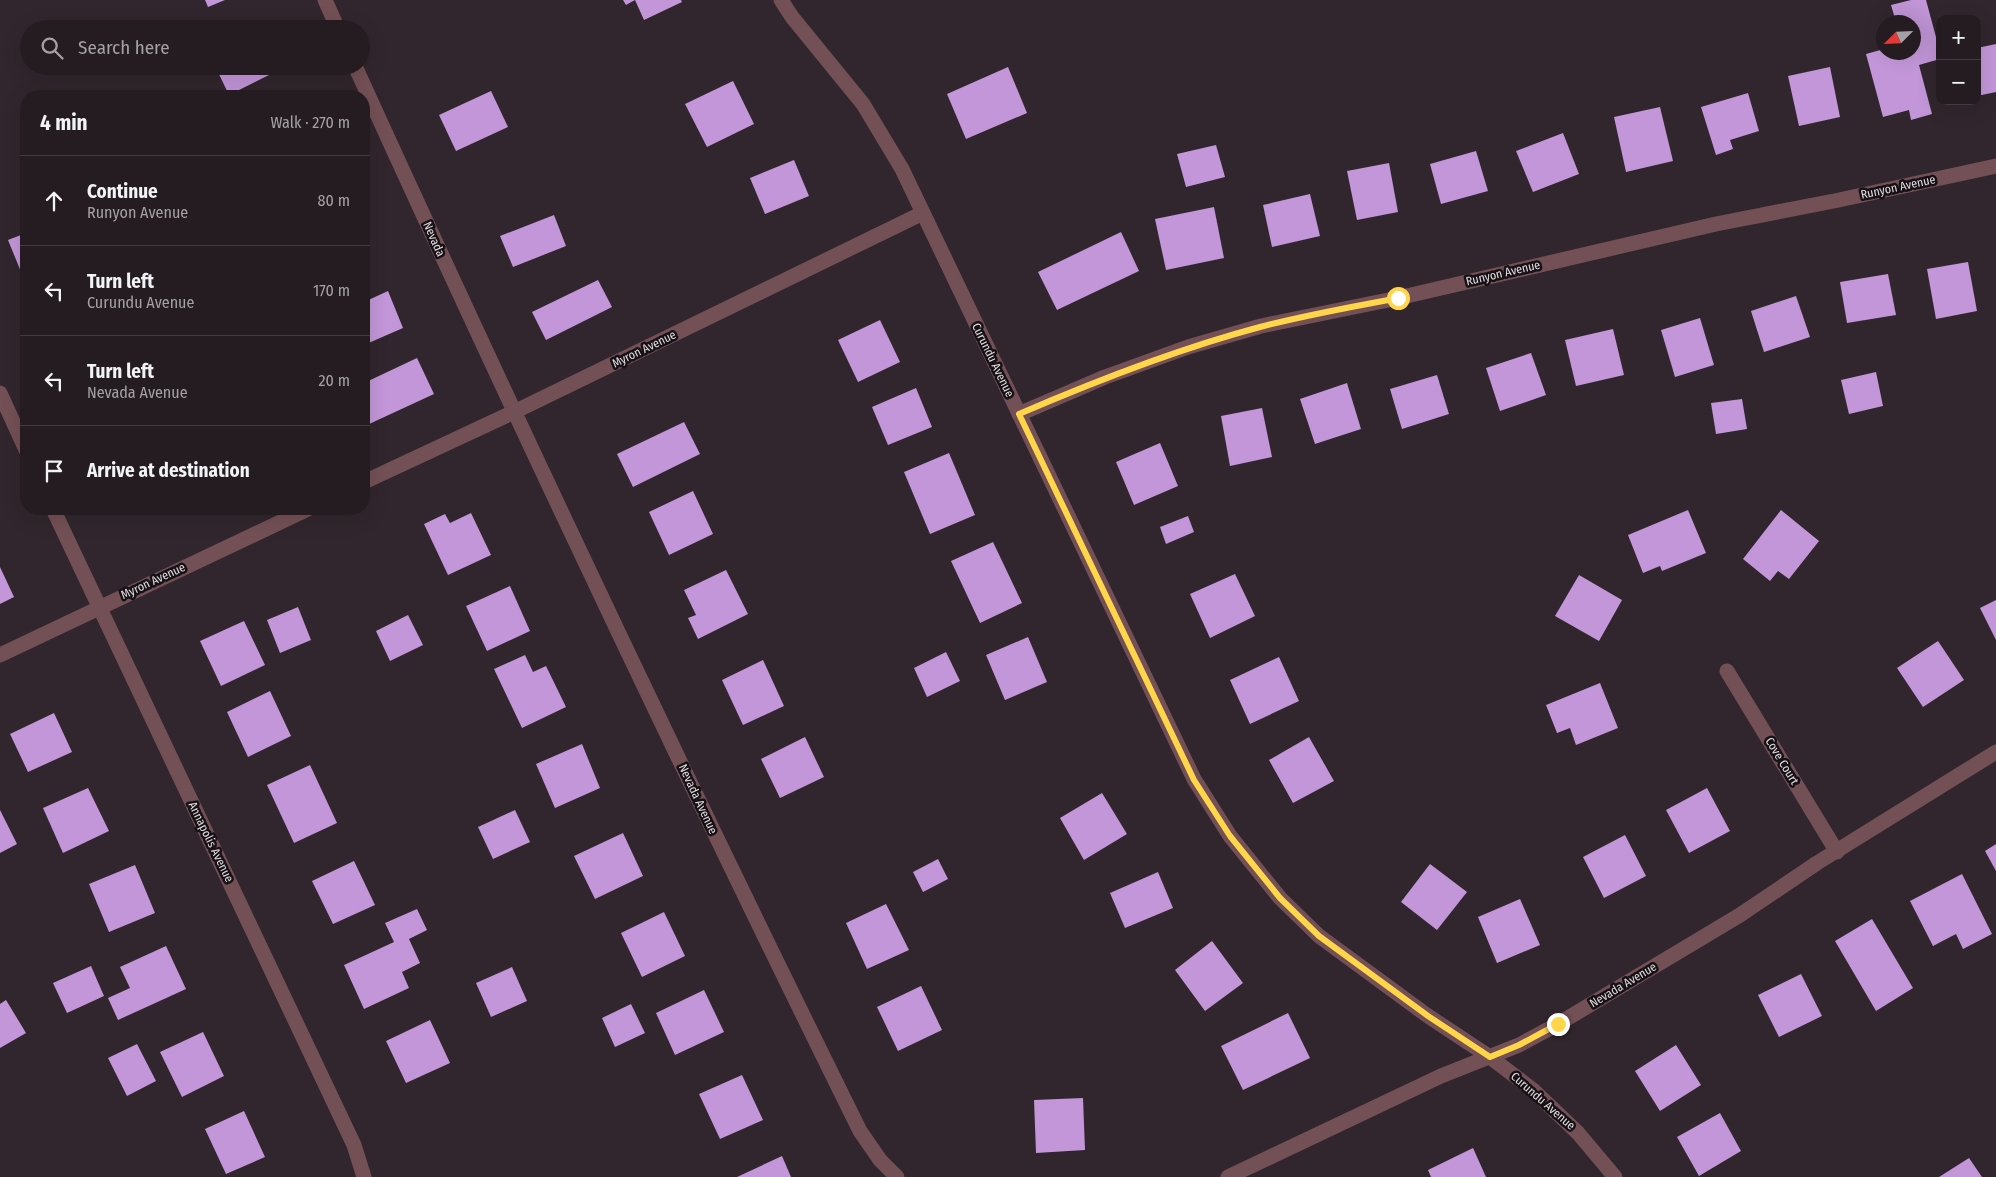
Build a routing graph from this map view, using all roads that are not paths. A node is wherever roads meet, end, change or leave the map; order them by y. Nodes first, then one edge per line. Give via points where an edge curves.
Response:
1 (325, 0) edge
2 (781, 0) edge
3 (334, 20) edge
4 (359, 75) edge
5 (366, 90) edge
6 (370, 99) edge
7 (1996, 166) edge
8 (923, 213) junction
9 (0, 393) edge
10 (514, 412) junction
11 (1019, 414) junction
12 (20, 437) edge
13 (370, 479) edge
14 (56, 515) edge
15 (295, 515) edge
16 (98, 607) junction
17 (0, 655) edge
18 (1727, 671) dead end
19 (1996, 752) edge
20 (1838, 852) junction
21 (1490, 1057) junction
22 (364, 1177) edge
23 (897, 1177) edge
24 (1228, 1177) edge
25 (1615, 1177) edge

1 - 3 street
2 - 8 street, Curundu Avenue via 864,104
4 - 5 street, Nevada
6 - 10 street, Nevada
7 - 11 street, Runyon Avenue via 1716,224 1408,296 1261,326 1188,347 1105,377
8 - 10 street, Myron Avenue
8 - 11 street, Curundu Avenue
9 - 12 street
10 - 13 street, Myron Avenue
10 - 23 street, Nevada Avenue via 767,944 856,1122 880,1160
11 - 21 street, Curundu Avenue via 1194,780 1230,836 1280,898 1319,936
14 - 16 street, Annapolis Avenue
15 - 16 street, Myron Avenue
16 - 17 street, Myron Avenue
16 - 22 street, Annapolis Avenue via 354,1145
18 - 20 street, Cove Court
19 - 20 street, Nevada Avenue
20 - 21 street, Nevada Avenue via 1566,1019
21 - 24 street, Nevada Avenue via 1441,1076
21 - 25 street, Curundu Avenue via 1533,1090 1578,1132

